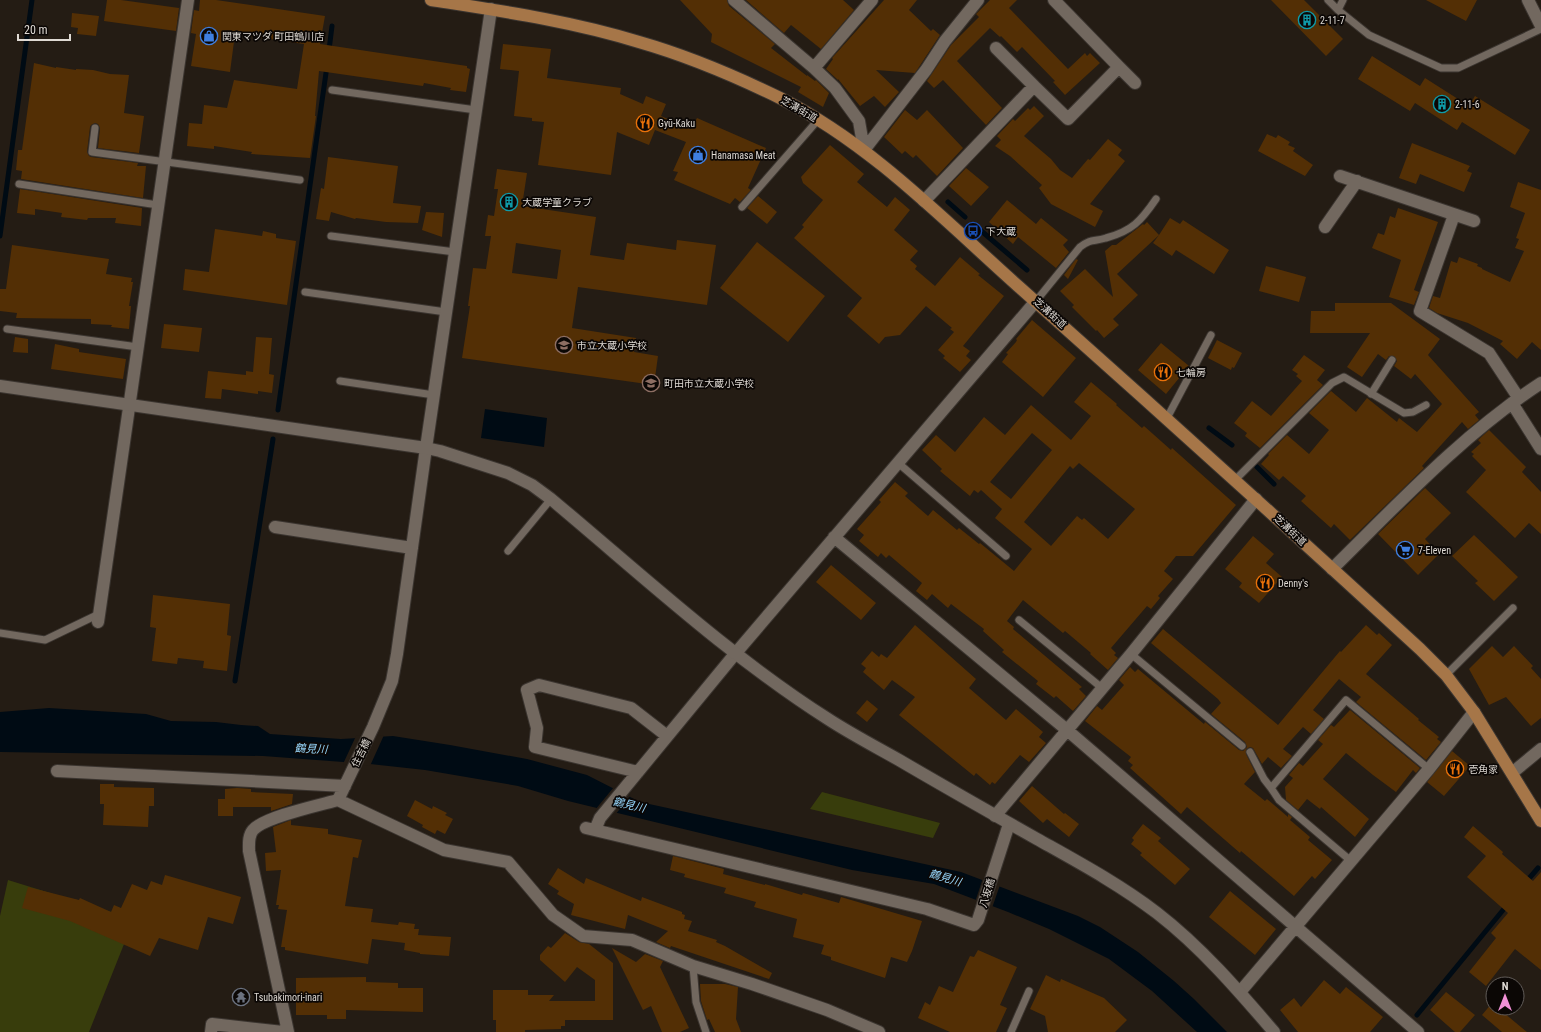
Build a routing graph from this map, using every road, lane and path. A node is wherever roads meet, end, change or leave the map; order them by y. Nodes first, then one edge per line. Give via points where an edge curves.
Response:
1 (188, 0) edge
2 (431, 0) edge
3 (734, 0) edge
4 (978, 0) edge
5 (1054, 0) edge
6 (1328, 0) edge
7 (1343, 0) edge
8 (1528, 0) edge
9 (868, 2) edge
10 (491, 10) junction
11 (1338, 10) junction
12 (1541, 28) edge
13 (996, 48) dead end
14 (1119, 67) junction
15 (814, 68) junction
16 (1135, 83) dead end
17 (1034, 86) junction
18 (332, 90) dead end
19 (476, 110) junction
20 (818, 120) junction
21 (95, 128) dead end
22 (864, 150) junction
23 (165, 162) junction
24 (1340, 176) dead end
25 (300, 180) dead end
26 (1357, 181) junction
27 (19, 184) dead end
28 (1156, 199) dead end
29 (924, 201) junction
30 (158, 205) junction
31 (742, 207) dead end
32 (1454, 215) junction
33 (1474, 221) dead end
34 (1325, 227) dead end
35 (331, 236) dead end
36 (455, 252) junction
37 (305, 292) dead end
38 (1036, 301) junction
39 (446, 312) junction
40 (6, 329) dead end
41 (1211, 335) dead end
42 (138, 346) junction
43 (1392, 360) dead end
44 (340, 381) dead end
45 (1541, 382) edge
46 (0, 386) edge
47 (1371, 394) junction
48 (434, 395) junction
49 (1515, 400) junction
50 (130, 405) junction
51 (1426, 405) dead end
52 (1167, 418) junction
53 (426, 448) junction
54 (1541, 449) edge
55 (897, 462) junction
56 (1235, 480) junction
57 (552, 499) junction
58 (1256, 499) junction
59 (275, 527) dead end
60 (834, 537) junction
61 (412, 548) junction
62 (508, 550) dead end
63 (1006, 556) dead end
64 (1332, 569) junction
65 (1514, 608) dead end
66 (99, 618) joint
67 (1019, 620) dead end
68 (0, 633) edge
69 (735, 654) junction
70 (1131, 654) junction
71 (1446, 675) junction
72 (1102, 688) junction
73 (1474, 712) junction
74 (1067, 730) junction
75 (667, 736) junction
76 (1242, 746) dead end
77 (1541, 749) edge
78 (1250, 752) dead end
79 (1429, 769) junction
80 (57, 771) dead end
81 (1512, 773) junction
82 (636, 775) junction
83 (346, 783) junction
84 (1271, 788) junction
85 (338, 800) junction
86 (995, 816) junction
87 (1541, 821) edge
88 (1009, 824) junction
89 (1351, 861) junction
90 (1296, 926) junction
91 (693, 966) junction
92 (1029, 991) dead end
93 (1240, 992) junction
94 (1411, 1030) edge
95 (211, 1032) edge
96 (283, 1032) edge
97 (288, 1032) edge
98 (706, 1032) edge
99 (879, 1032) edge
100 (1011, 1032) edge
101 (1274, 1032) edge

1 - 23 street
2 - 10 main road, 芝溝街道
3 - 15 street
4 - 22 street
5 - 14 street
6 - 11 lane
7 - 11 lane
8 - 12 street
9 - 15 street
10 - 19 street, 住吉橋
10 - 20 main road, 芝溝街道 via 589,28 673,52 746,82
11 - 12 lane via 1369,35 1441,68 1458,68
13 - 17 street
14 - 16 street
14 - 17 street via 1068,119
15 - 22 street via 835,88 859,121
17 - 29 street
18 - 19 lane
19 - 36 street, 住吉橋
20 - 22 main road, 芝溝街道
20 - 31 lane
21 - 23 lane via 92,152
22 - 29 main road, 芝溝街道
23 - 25 lane
23 - 30 street
24 - 26 street
26 - 32 street
26 - 34 street
27 - 30 lane
28 - 38 lane via 1144,217 1132,227 1104,239 1089,240 1080,247
29 - 38 main road, 芝溝街道
30 - 42 street
32 - 33 street
32 - 49 street via 1420,311 1489,353
35 - 36 lane
36 - 39 street, 住吉橋
37 - 39 lane
38 - 52 main road, 芝溝街道
38 - 55 street
39 - 48 street, 住吉橋
40 - 42 lane
41 - 52 lane
42 - 50 street
43 - 47 lane
44 - 48 lane
45 - 49 street
46 - 50 street
47 - 51 lane via 1404,413 1413,412
47 - 56 lane via 1344,377 1332,383
48 - 53 street, 住吉橋
49 - 54 street
49 - 64 street via 1463,443
50 - 53 street
50 - 66 street
52 - 56 main road, 芝溝街道
53 - 57 street via 508,473
53 - 61 street, 住吉橋
55 - 60 street
55 - 63 lane
56 - 58 main road, 芝溝街道
57 - 62 lane
57 - 69 street
58 - 64 main road, 芝溝街道
58 - 70 street
59 - 61 street
60 - 69 street
60 - 74 street
61 - 83 street, 住吉橋 via 392,681 374,727
64 - 71 main road, 芝溝街道
65 - 71 lane
66 - 68 lane via 45,640
67 - 72 lane
69 - 75 street
69 - 86 street via 829,720
70 - 72 street
70 - 76 lane
71 - 73 main road, 芝溝街道
72 - 74 street
73 - 79 street
73 - 81 main road, 芝溝街道
74 - 86 street
74 - 90 street
75 - 82 street
75 - 82 street via 632,708 539,685 527,690 536,728 535,747
77 - 81 street
78 - 84 lane
79 - 84 lane via 1346,700
79 - 89 street
80 - 83 street
81 - 87 main road, 芝溝街道
82 - 88 street, 八坂橋 via 593,827 926,909 974,925 978,920
83 - 85 street, 住吉橋
84 - 89 lane via 1279,800
85 - 91 street via 444,850 508,862 553,915 583,936 632,940
85 - 97 street via 269,820 253,830 250,835 249,851
86 - 88 street
88 - 93 street via 1092,870 1158,913 1187,938
89 - 90 street
90 - 93 street
90 - 94 street
91 - 98 lane via 696,1002
91 - 99 street via 827,1010
92 - 100 lane
93 - 101 street
95 - 96 street via 212,1024

